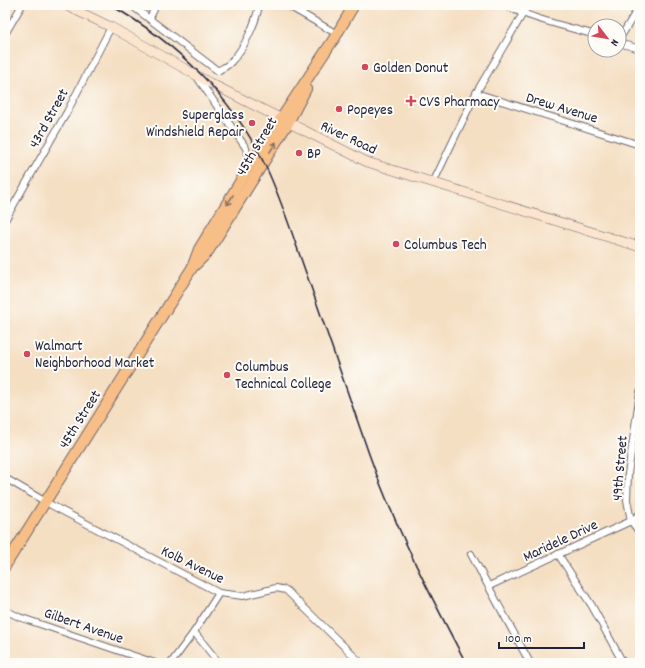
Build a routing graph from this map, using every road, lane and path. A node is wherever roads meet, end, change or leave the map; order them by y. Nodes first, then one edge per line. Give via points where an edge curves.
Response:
1 (22, 5) edge
2 (66, 5) edge
3 (131, 5) edge
4 (156, 5) edge
5 (260, 5) edge
6 (287, 5) edge
7 (354, 5) edge
8 (504, 5) edge
9 (528, 5) edge
10 (640, 5) edge
11 (523, 14) junction
12 (150, 18) junction
13 (627, 27) edge
14 (111, 28) junction
15 (587, 32) edge
16 (5, 34) edge
17 (337, 34) junction
18 (627, 45) edge
19 (640, 49) edge
20 (195, 75) junction
21 (476, 93) junction
22 (284, 121) junction
23 (640, 144) edge
24 (249, 167) junction
25 (433, 183) junction
26 (5, 220) edge
27 (639, 243) edge
28 (192, 268) junction
29 (640, 392) edge
30 (5, 478) edge
31 (44, 501) junction
32 (640, 514) edge
33 (631, 521) junction
34 (640, 533) edge
35 (471, 554) dead end
36 (558, 554) junction
37 (5, 566) edge
38 (489, 586) junction
39 (219, 593) junction
40 (5, 610) edge
41 (194, 632) junction
42 (155, 663) edge
43 (171, 663) edge
44 (219, 663) edge
45 (362, 663) edge
46 (530, 663) edge
47 (623, 663) edge

1 - 16 street
2 - 14 main road, River Road
3 - 12 street
4 - 12 street
5 - 12 street via 247,38 231,62 218,71 180,44
6 - 17 street
7 - 17 main road, 45th Street
8 - 11 street
9 - 11 street
10 - 13 street
11 - 15 street
11 - 21 street
14 - 20 main road, River Road
14 - 26 street, 43rd Street
17 - 22 main road, 45th Street
18 - 19 street
20 - 22 main road, River Road
20 - 24 street via 246,148
21 - 23 street, Drew Avenue
21 - 25 street
22 - 24 main road, 45th Street
22 - 25 main road, River Road via 367,162
28 -> 22 main road, 45th Street via 207,253
24 -> 28 main road, 45th Street via 199,249
25 - 27 main road, River Road
28 - 31 main road, 45th Street
29 - 33 street, 49th Street via 628,480 627,500
30 - 31 street, Kolb Avenue
31 - 37 main road, 45th Street
31 - 39 street, Kolb Avenue
32 - 33 street, Maridele Drive
33 - 34 street
33 - 36 street, Maridele Drive
35 - 38 street
36 - 38 street, Maridele Drive
36 - 47 street via 592,606
38 - 46 street
39 - 41 street
39 - 45 street, Kolb Avenue via 243,596 276,588 286,590
40 - 42 street, Gilbert Avenue via 19,618
41 - 43 street
41 - 44 street

